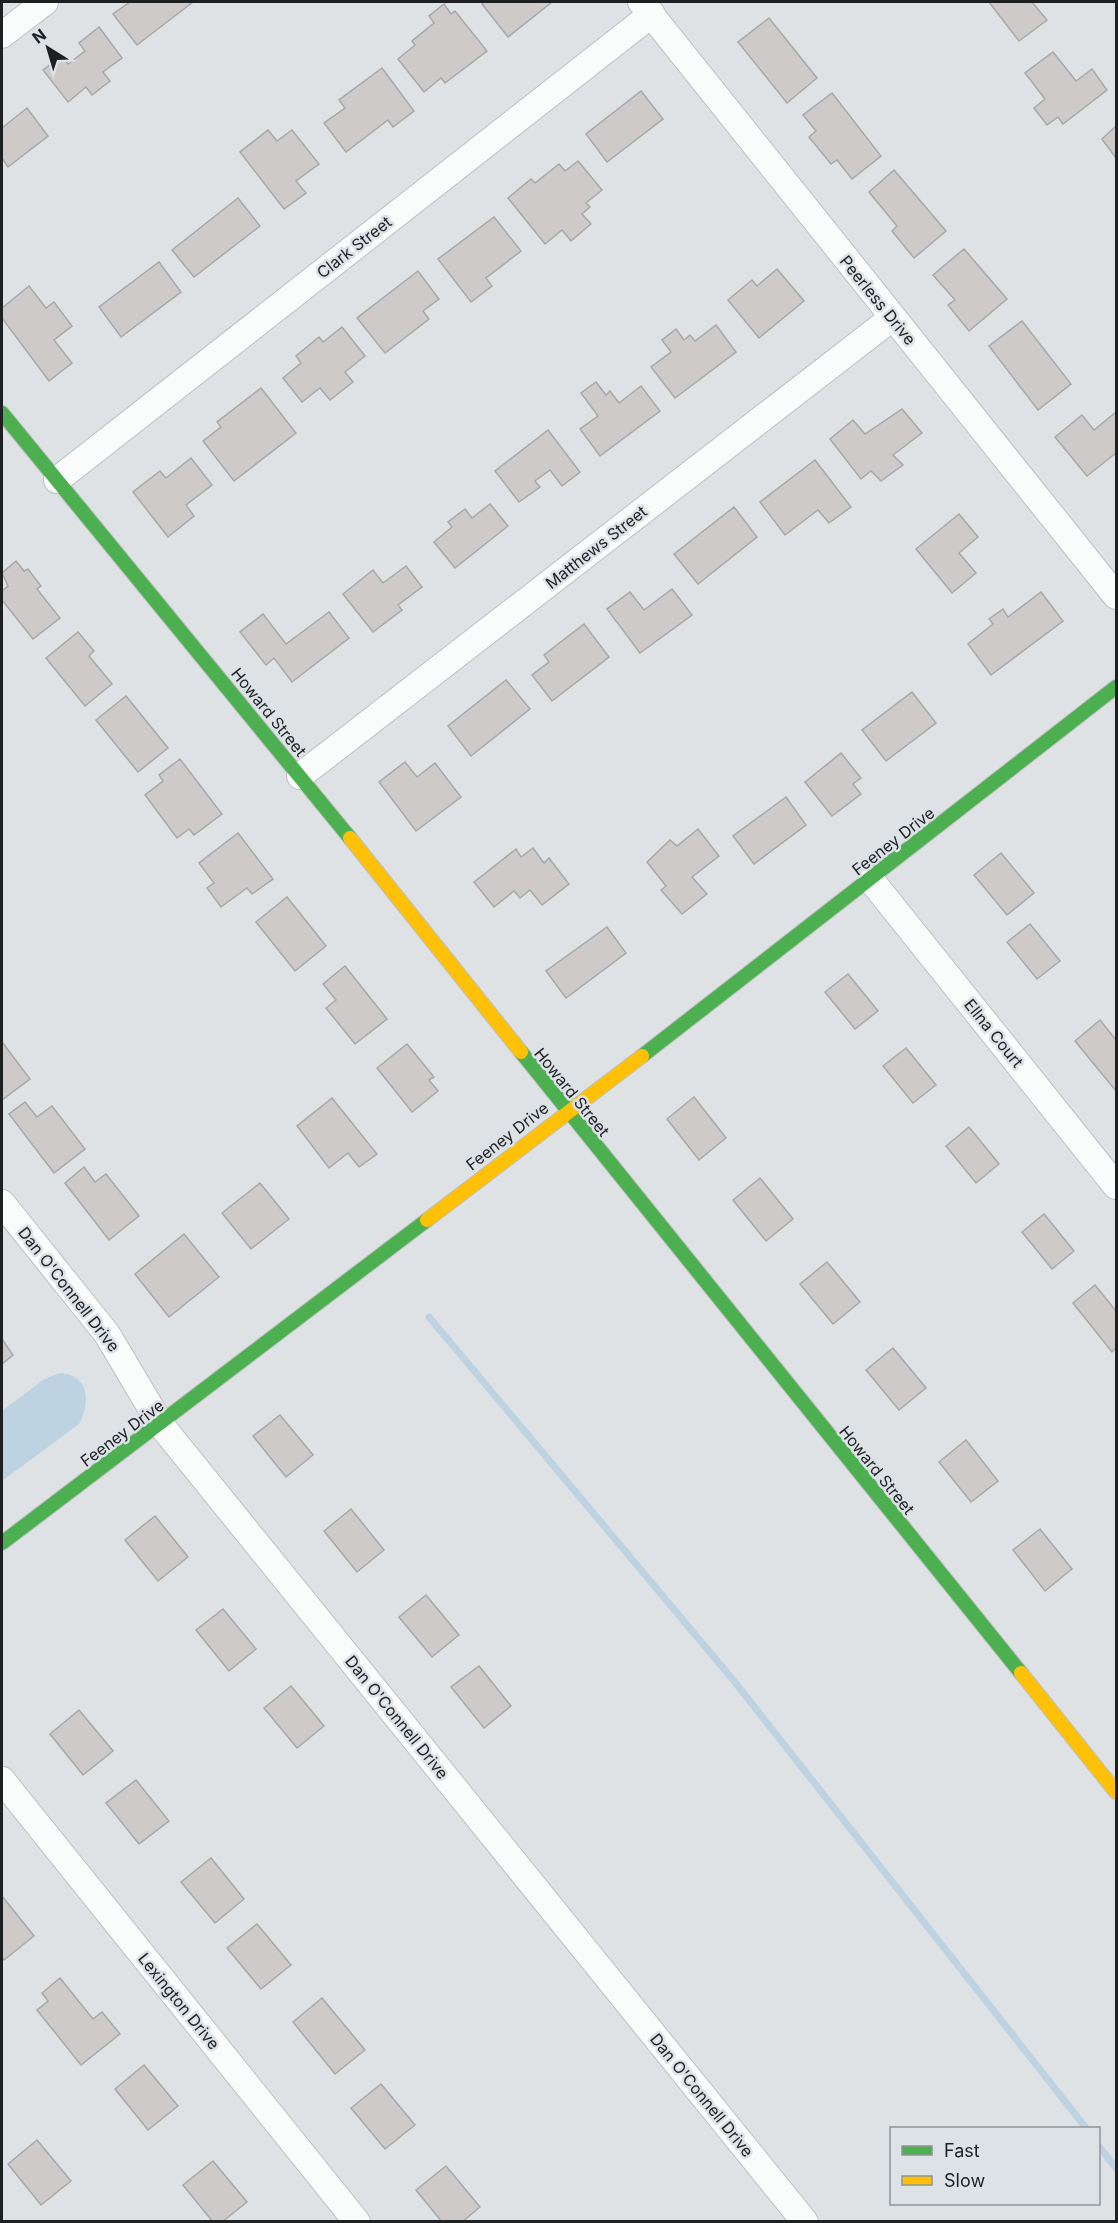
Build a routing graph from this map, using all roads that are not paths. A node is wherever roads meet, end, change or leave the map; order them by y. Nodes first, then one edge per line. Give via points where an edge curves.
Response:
1 (45, 2) edge
2 (646, 8) edge
3 (2, 35) edge
4 (892, 318) junction
5 (2, 413) edge
6 (57, 480) junction
7 (1116, 596) edge
8 (1116, 687) edge
9 (300, 776) junction
10 (871, 880) junction
11 (566, 1111) junction
12 (1116, 1186) edge
13 (2, 1203) edge
14 (161, 1425) junction
15 (2, 1543) edge
16 (2, 1780) edge
17 (1116, 1792) edge
18 (357, 2222) edge
19 (805, 2222) edge

1 - 3 street
2 - 4 street, Peerless Drive
2 - 6 street, Clark Street
4 - 7 street, Peerless Drive
4 - 9 street, Matthews Street
5 - 6 street, Howard Street
6 - 9 street, Howard Street
8 - 10 street, Feeney Drive
9 - 11 street, Howard Street
10 - 11 street, Feeney Drive
10 - 12 street, Ellna Court
11 - 14 street, Feeney Drive
11 - 17 street, Howard Street
13 - 14 street, Dan O'Connell Drive via 107,1334
14 - 15 street, Feeney Drive
14 - 19 street, Dan O'Connell Drive
16 - 18 street, Lexington Drive

